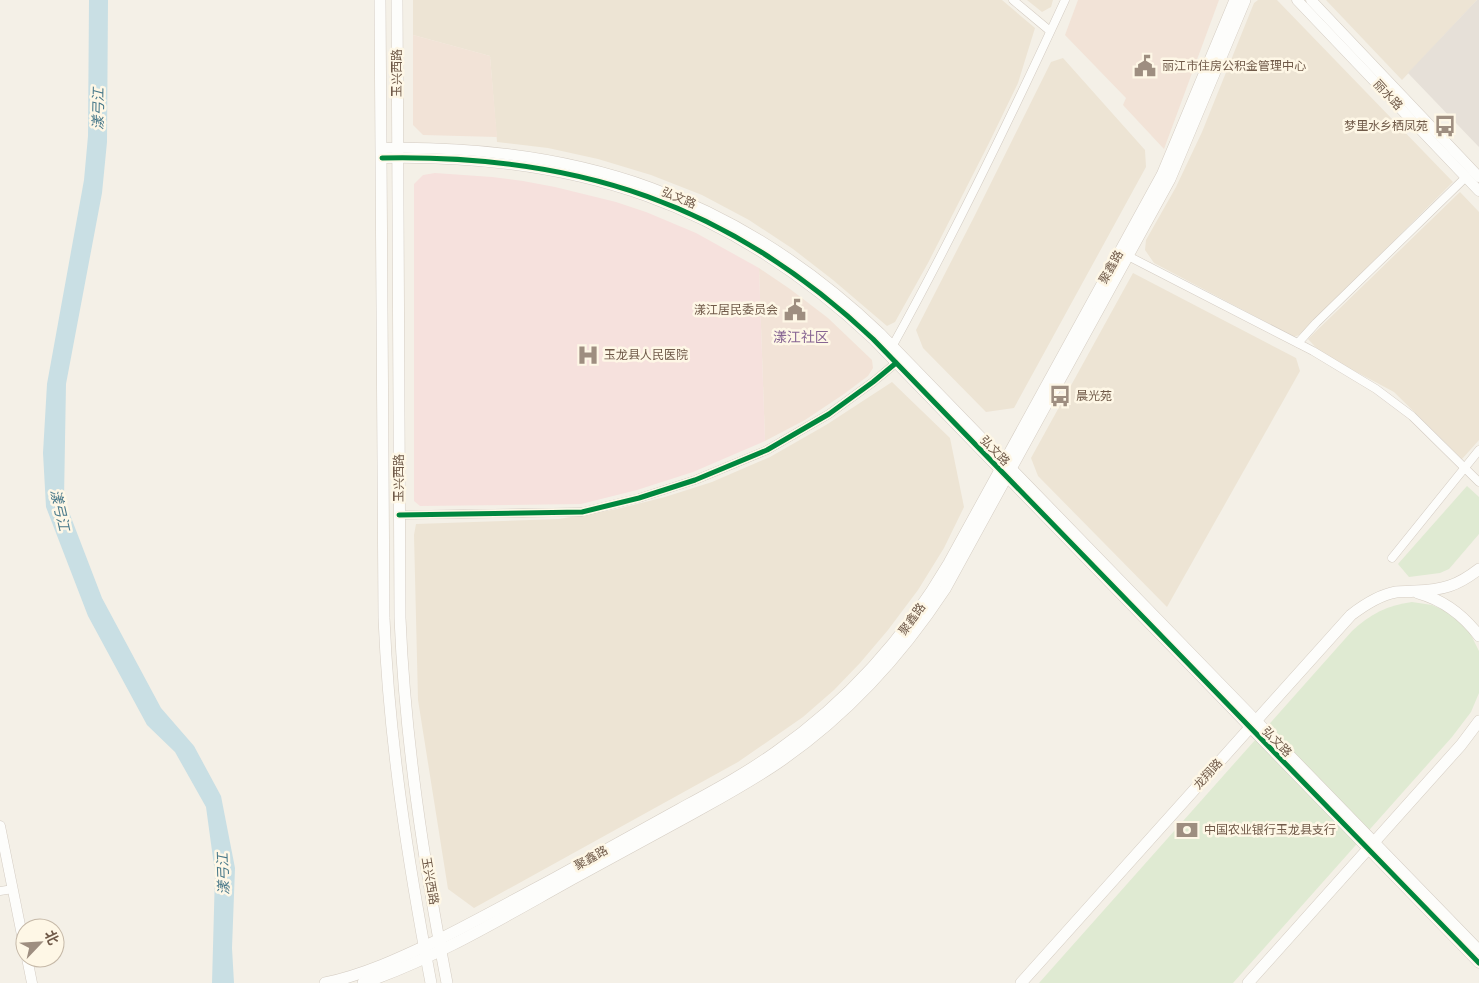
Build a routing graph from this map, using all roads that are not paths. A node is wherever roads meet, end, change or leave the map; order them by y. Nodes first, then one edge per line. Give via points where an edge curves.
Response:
1 (380, 0) edge
2 (397, 0) edge
3 (1013, 0) edge
4 (1065, 0) edge
5 (1235, 0) edge
6 (1245, 0) edge
7 (1297, 0) edge
8 (1310, 0) edge
9 (1050, 31) junction
10 (382, 153) junction
11 (398, 153) junction
12 (1466, 177) junction
13 (1479, 177) edge
14 (1479, 191) edge
15 (1128, 256) junction
16 (1298, 343) junction
17 (893, 346) junction
18 (896, 363) junction
19 (1479, 450) edge
20 (1464, 468) junction
21 (1006, 469) junction
22 (1479, 482) edge
23 (399, 515) junction
24 (1392, 558) dead end
25 (1479, 569) edge
26 (1412, 591) junction
27 (1479, 636) edge
28 (1479, 721) edge
29 (1253, 724) junction
30 (0, 826) edge
31 (1371, 845) junction
32 (3, 853) edge
33 (13, 889) junction
34 (0, 891) edge
35 (19, 918) edge
36 (441, 944) junction
37 (1479, 950) edge
38 (425, 951) junction
39 (1479, 963) edge
40 (28, 968) edge
41 (32, 983) edge
42 (325, 983) edge
43 (363, 983) edge
44 (431, 983) edge
45 (448, 983) edge
46 (1021, 983) edge
47 (1248, 983) edge

1 - 10 main road, 玉兴西路
2 - 11 main road, 玉兴西路
3 - 9 street
4 - 9 street
5 - 21 main road, 聚鑫路 via 1162,175
6 - 15 main road, 聚鑫路 via 1170,180
7 - 12 street, 丽水路
8 - 13 street, 丽水路
9 - 17 street via 959,222
10 - 11 street, 弘文路
10 - 38 main road, 玉兴西路 via 386,663 398,788
11 - 17 street, 弘文路 via 462,149 527,156 592,169 663,192 732,223 781,253 844,299
11 - 18 street, 弘文路 via 534,167 620,187 677,208 728,232 799,276 838,306
11 - 23 main road, 玉兴西路
12 - 14 street, 丽水路
12 - 16 street
15 - 16 street
15 - 21 main road, 聚鑫路
16 - 20 street via 1388,396
17 - 21 street, 弘文路
18 - 21 street, 弘文路
18 - 23 street via 829,414 767,450 722,470 639,498 582,512
19 - 20 street
20 - 22 street
20 - 24 street
21 - 29 street, 弘文路
21 - 36 main road, 聚鑫路 via 911,622 857,685 817,721 736,778
23 - 36 main road, 玉兴西路 via 405,706
25 - 26 main road, 龙翔路 via 1449,587
26 - 27 main road via 1454,610
26 - 29 main road, 龙翔路 via 1385,595 1351,615
28 - 31 main road
29 - 31 street, 弘文路
29 - 46 main road, 龙翔路
30 - 32 street
31 - 37 street, 弘文路
31 - 39 street, 弘文路
31 - 47 main road
32 - 33 street
33 - 34 street
33 - 35 street
36 - 38 main road, 聚鑫路
36 - 45 main road, 玉兴西路
38 - 42 main road, 聚鑫路
38 - 43 main road, 聚鑫路 via 401,968
38 - 44 main road, 玉兴西路
40 - 41 street

